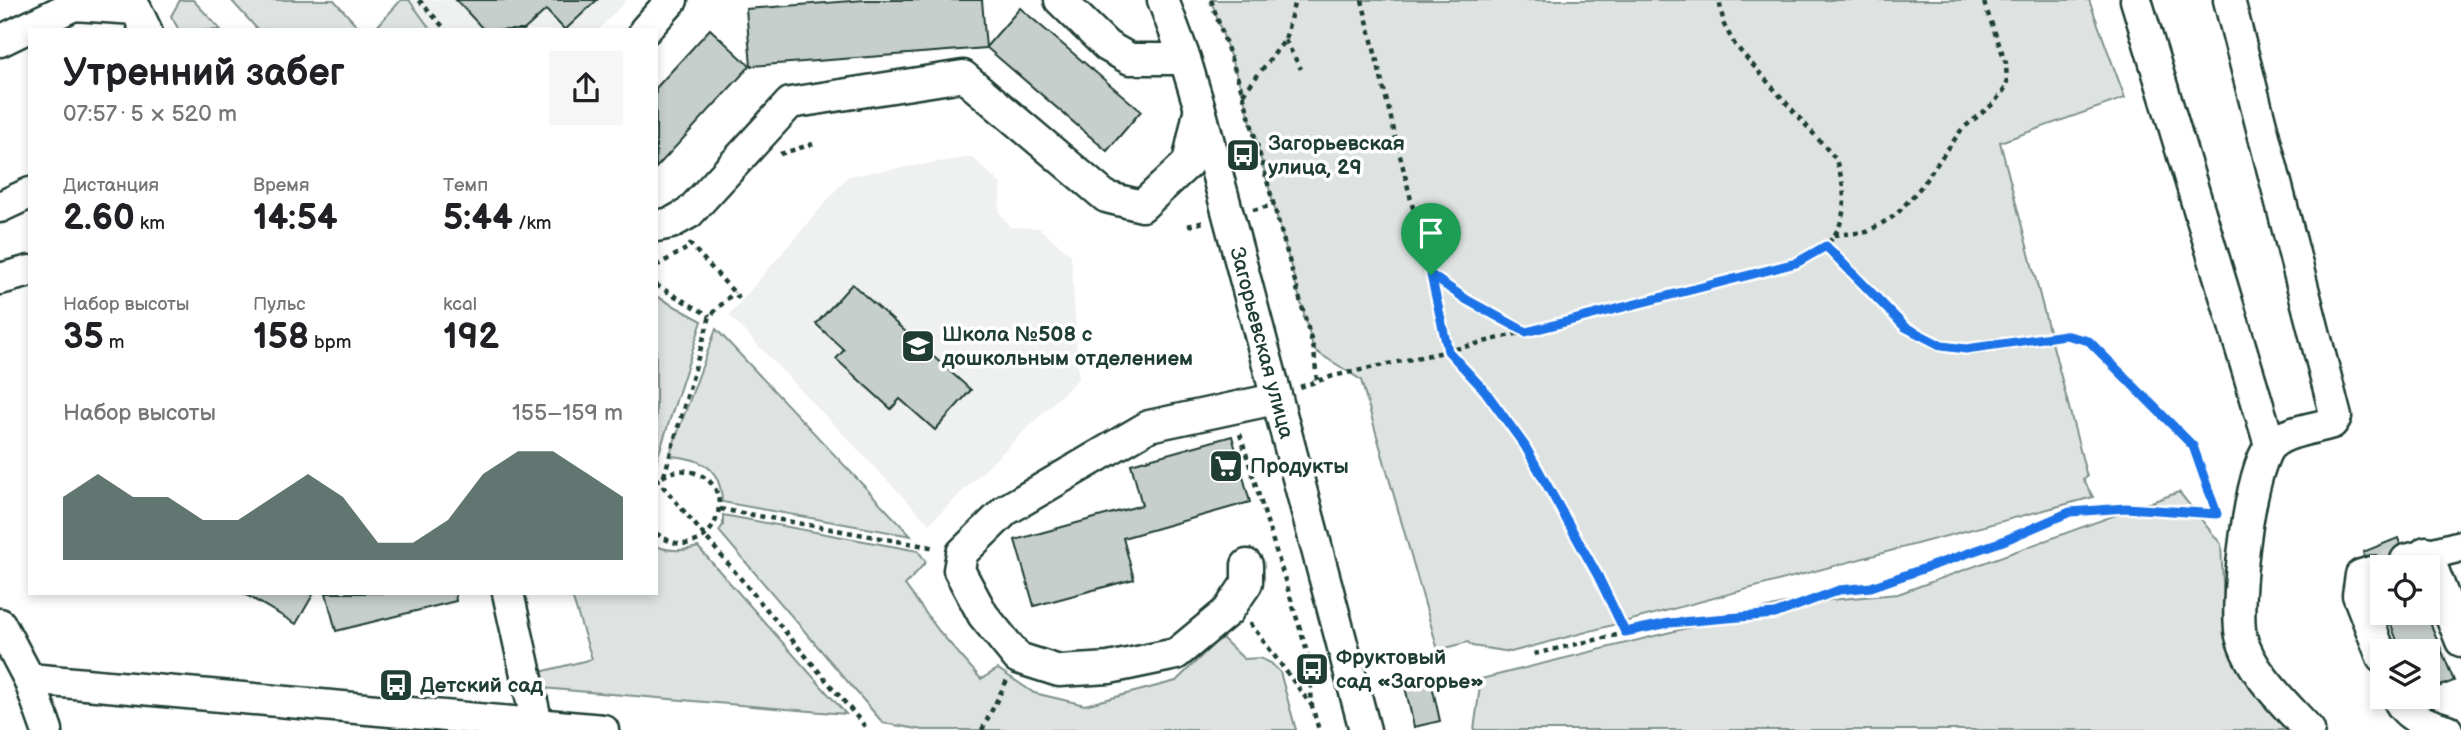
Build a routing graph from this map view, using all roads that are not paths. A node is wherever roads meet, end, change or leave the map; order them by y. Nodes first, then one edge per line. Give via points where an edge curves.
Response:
1 (672, 0) edge
2 (1060, 0) edge
3 (1163, 0) edge
4 (2136, 0) edge
5 (2229, 0) edge
6 (35, 10) edge
7 (145, 28) edge
8 (647, 28) edge
9 (0, 41) edge
10 (1185, 59) junction
11 (1199, 108) junction
12 (28, 194) edge
13 (0, 207) edge
14 (664, 224) edge
15 (28, 272) edge
16 (0, 279) edge
17 (1275, 399) junction
18 (2270, 445) junction
19 (2461, 546) edge
20 (1247, 565) dead end
21 (2370, 572) edge
22 (508, 595) edge
23 (0, 624) edge
24 (2375, 639) edge
25 (2461, 641) edge
26 (30, 680) junction
27 (2406, 709) edge
28 (537, 724) junction
29 (47, 730) edge
30 (603, 730) edge
31 (1365, 730) edge
32 (2309, 730) edge
33 (2447, 730) edge

1 - 8 street
2 - 10 street via 1107,46 1130,59
3 - 10 street, Загорьевская улица
4 - 18 street
5 - 18 street via 2336,417 2332,424 2285,436
6 - 7 street via 74,5 136,9
6 - 9 street
10 - 11 street, Загорьевская улица
11 - 14 street via 1188,163 1142,206 1106,197 963,76 790,103 689,213
11 - 17 street, Загорьевская улица
12 - 13 street
15 - 16 street
17 - 20 street via 1149,426 1006,510 962,553 959,570 983,615 1018,658 1059,671 1109,668 1176,654 1228,611 1247,583
17 - 31 street, Загорьевская улица
18 - 32 street via 2260,464 2244,541 2238,594 2241,637 2264,681
19 - 25 street via 2416,556
21 - 24 street via 2361,575 2358,595
22 - 28 street
23 - 26 street
26 - 28 street
26 - 29 street
27 - 33 street via 2423,723
28 - 30 street

